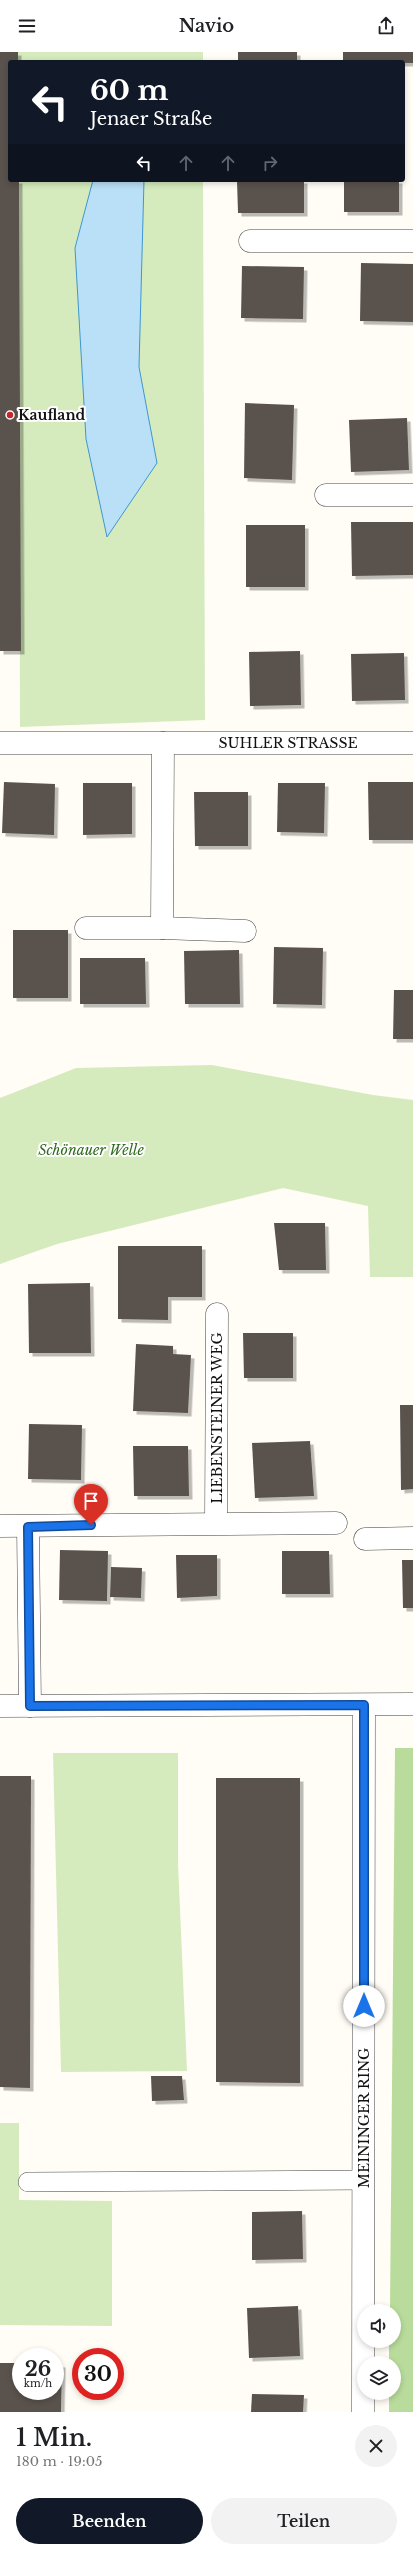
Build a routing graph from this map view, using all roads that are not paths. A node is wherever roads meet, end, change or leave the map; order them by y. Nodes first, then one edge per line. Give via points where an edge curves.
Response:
1 (250, 241) dead end
2 (413, 241) edge
3 (326, 494) dead end
4 (413, 495) edge
5 (0, 743) edge
6 (163, 743) junction
7 (413, 743) edge
8 (86, 928) dead end
9 (162, 928) junction
10 (245, 931) dead end
11 (217, 1314) dead end
12 (216, 1523) junction
13 (336, 1524) dead end
14 (0, 1526) edge
15 (28, 1527) junction
16 (413, 1538) edge
17 (364, 1539) dead end
18 (413, 1704) edge
19 (364, 1705) junction
20 (0, 1706) edge
21 (30, 1706) junction
22 (364, 2180) junction
23 (28, 2182) dead end
24 (363, 2412) edge

1 - 2 street
3 - 4 street
5 - 6 street, SUHLER STRASSE
6 - 7 street, SUHLER STRASSE
6 - 9 street
8 - 9 street
9 - 10 street
11 - 12 street, LIEBENSTEINER WEG
12 - 13 street, LIEBENSTEINER WEG
12 - 15 street, LIEBENSTEINER WEG
14 - 15 street, LIEBENSTEINER WEG
15 - 21 street
16 - 17 street
18 - 19 street
19 - 21 street
19 - 22 street, MEININGER RING
20 - 21 street
22 - 23 lane
22 - 24 street, MEININGER RING

